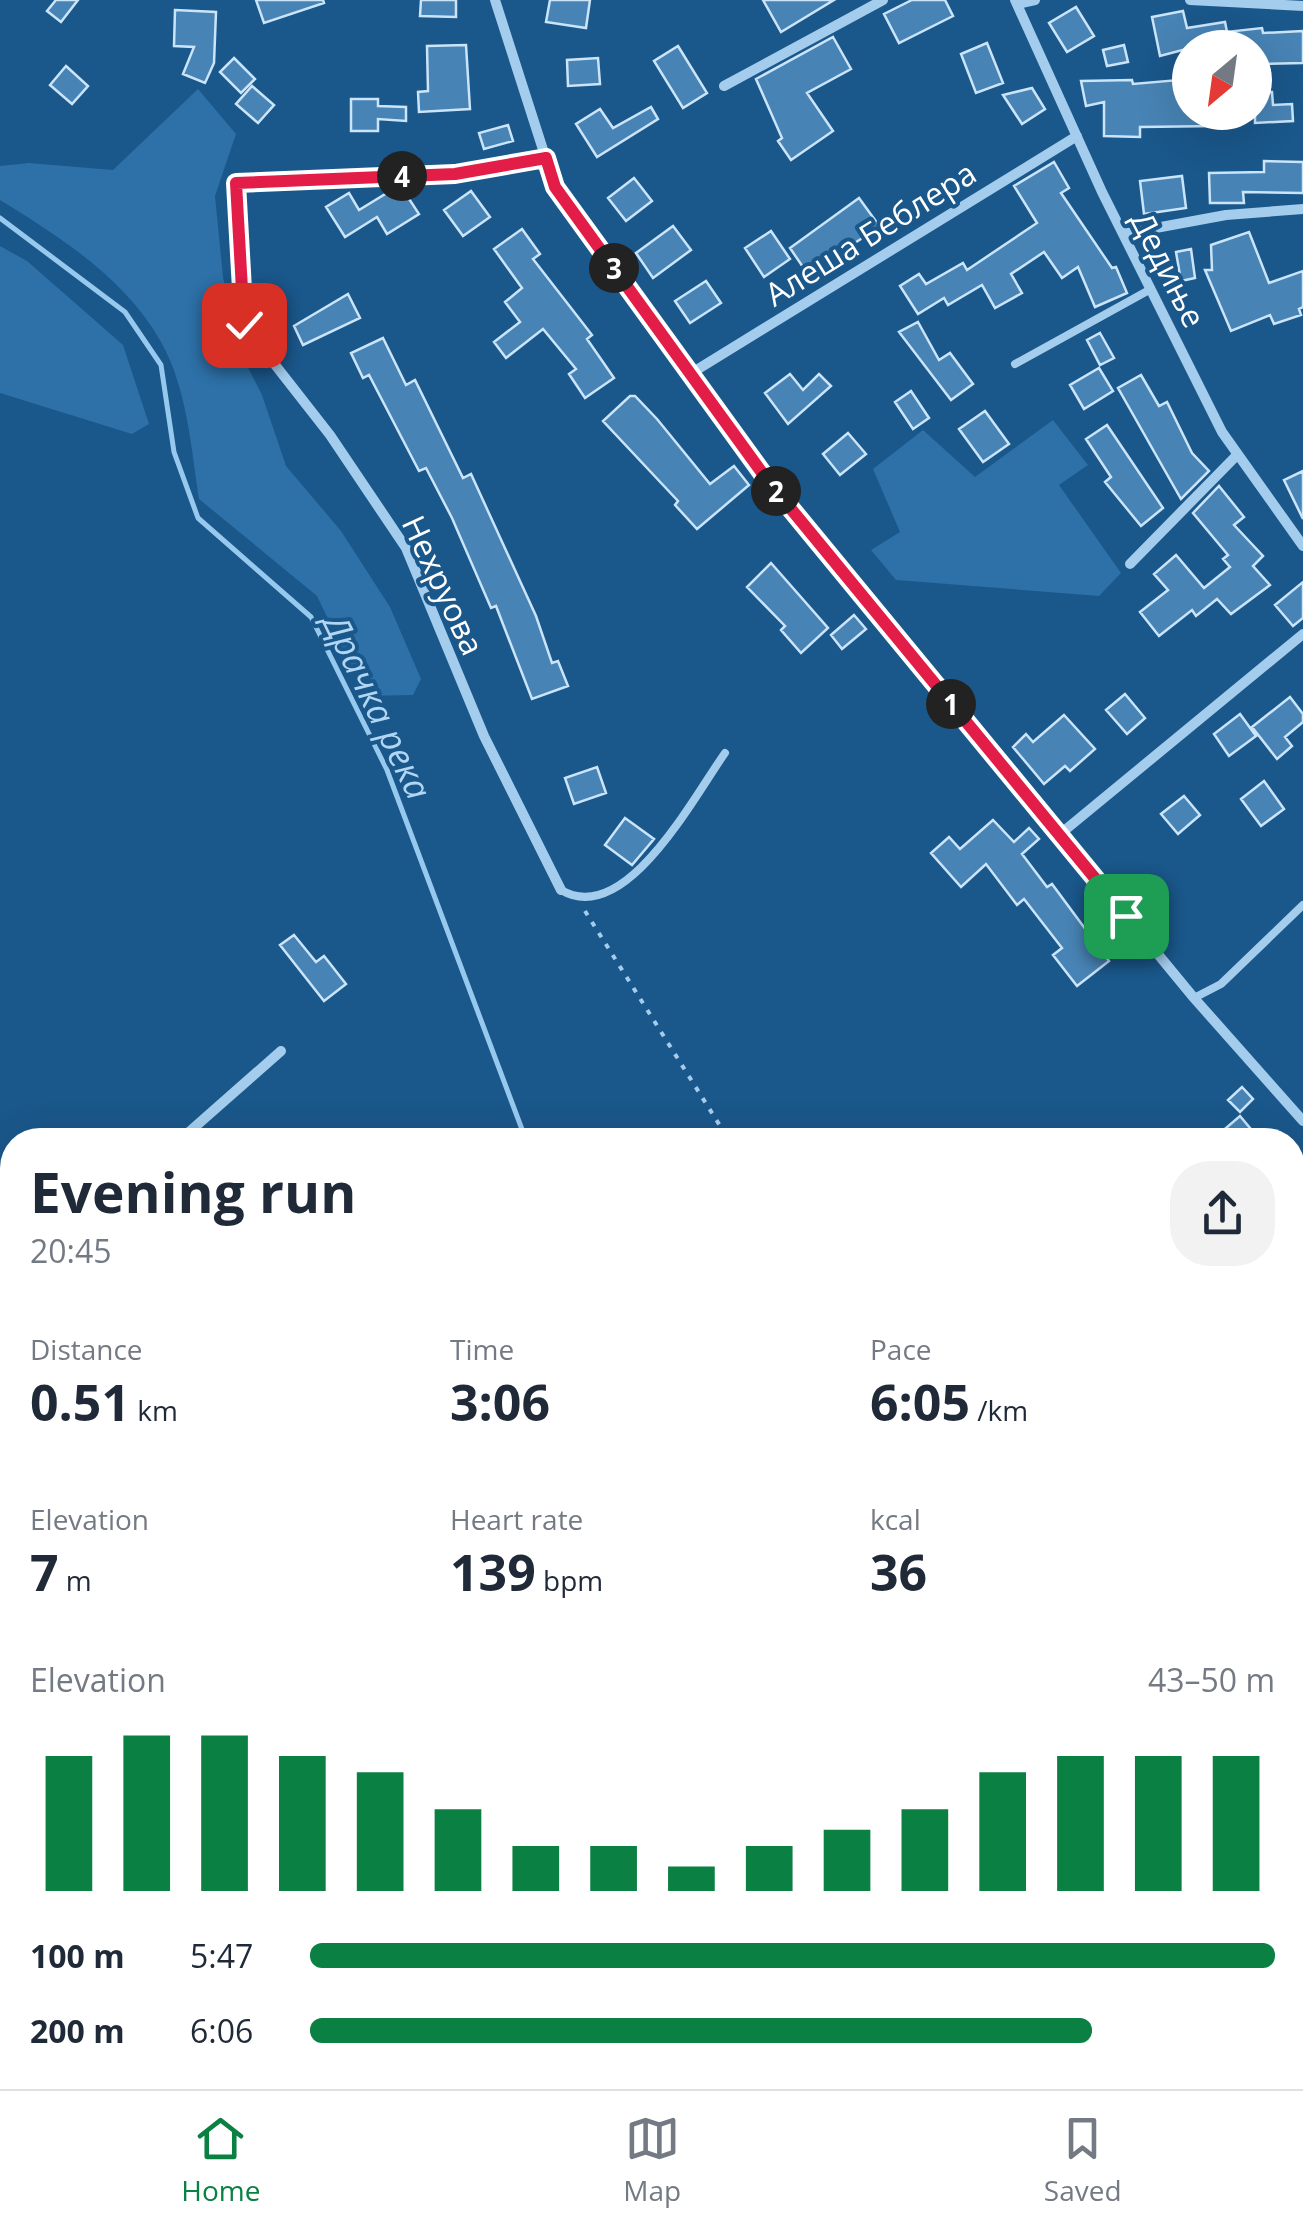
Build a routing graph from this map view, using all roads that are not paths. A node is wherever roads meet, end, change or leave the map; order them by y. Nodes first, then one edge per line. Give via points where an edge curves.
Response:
1 (496, 0) edge
2 (883, 0) edge
3 (1035, 0) edge
4 (1190, 0) edge
5 (1016, 2) edge
6 (1303, 6) edge
7 (724, 86) dead end
8 (1077, 136) junction
9 (546, 158) junction
10 (1303, 209) edge
11 (1124, 234) junction
12 (1151, 289) junction
13 (1015, 364) dead end
14 (690, 374) junction
15 (1238, 456) junction
16 (1302, 542) edge
17 (1130, 564) dead end
18 (1303, 634) edge
19 (726, 754) dead end
20 (1059, 835) junction
21 (561, 890) joint
22 (1303, 905) edge
23 (1194, 998) junction
24 (281, 1051) dead end
25 (1303, 1121) edge
26 (194, 1128) edge

1 - 9 street
2 - 7 street
3 - 5 street
4 - 6 street
5 - 8 street, Дедиње
8 - 11 street, Дедиње
8 - 14 street, Алеша Беблера
9 - 14 street via 555,187
9 - 21 street, Нехруова via 455,174 236,183 244,325 406,548 484,736
10 - 11 street
11 - 12 street, Дедиње
12 - 13 lane
12 - 15 street, Дедиње
14 - 20 street via 768,481
15 - 16 street, Дедиње
15 - 17 street
18 - 20 street
19 - 21 lane via 630,881 578,900
20 - 23 street
22 - 23 lane via 1221,984
23 - 25 street
24 - 26 street

